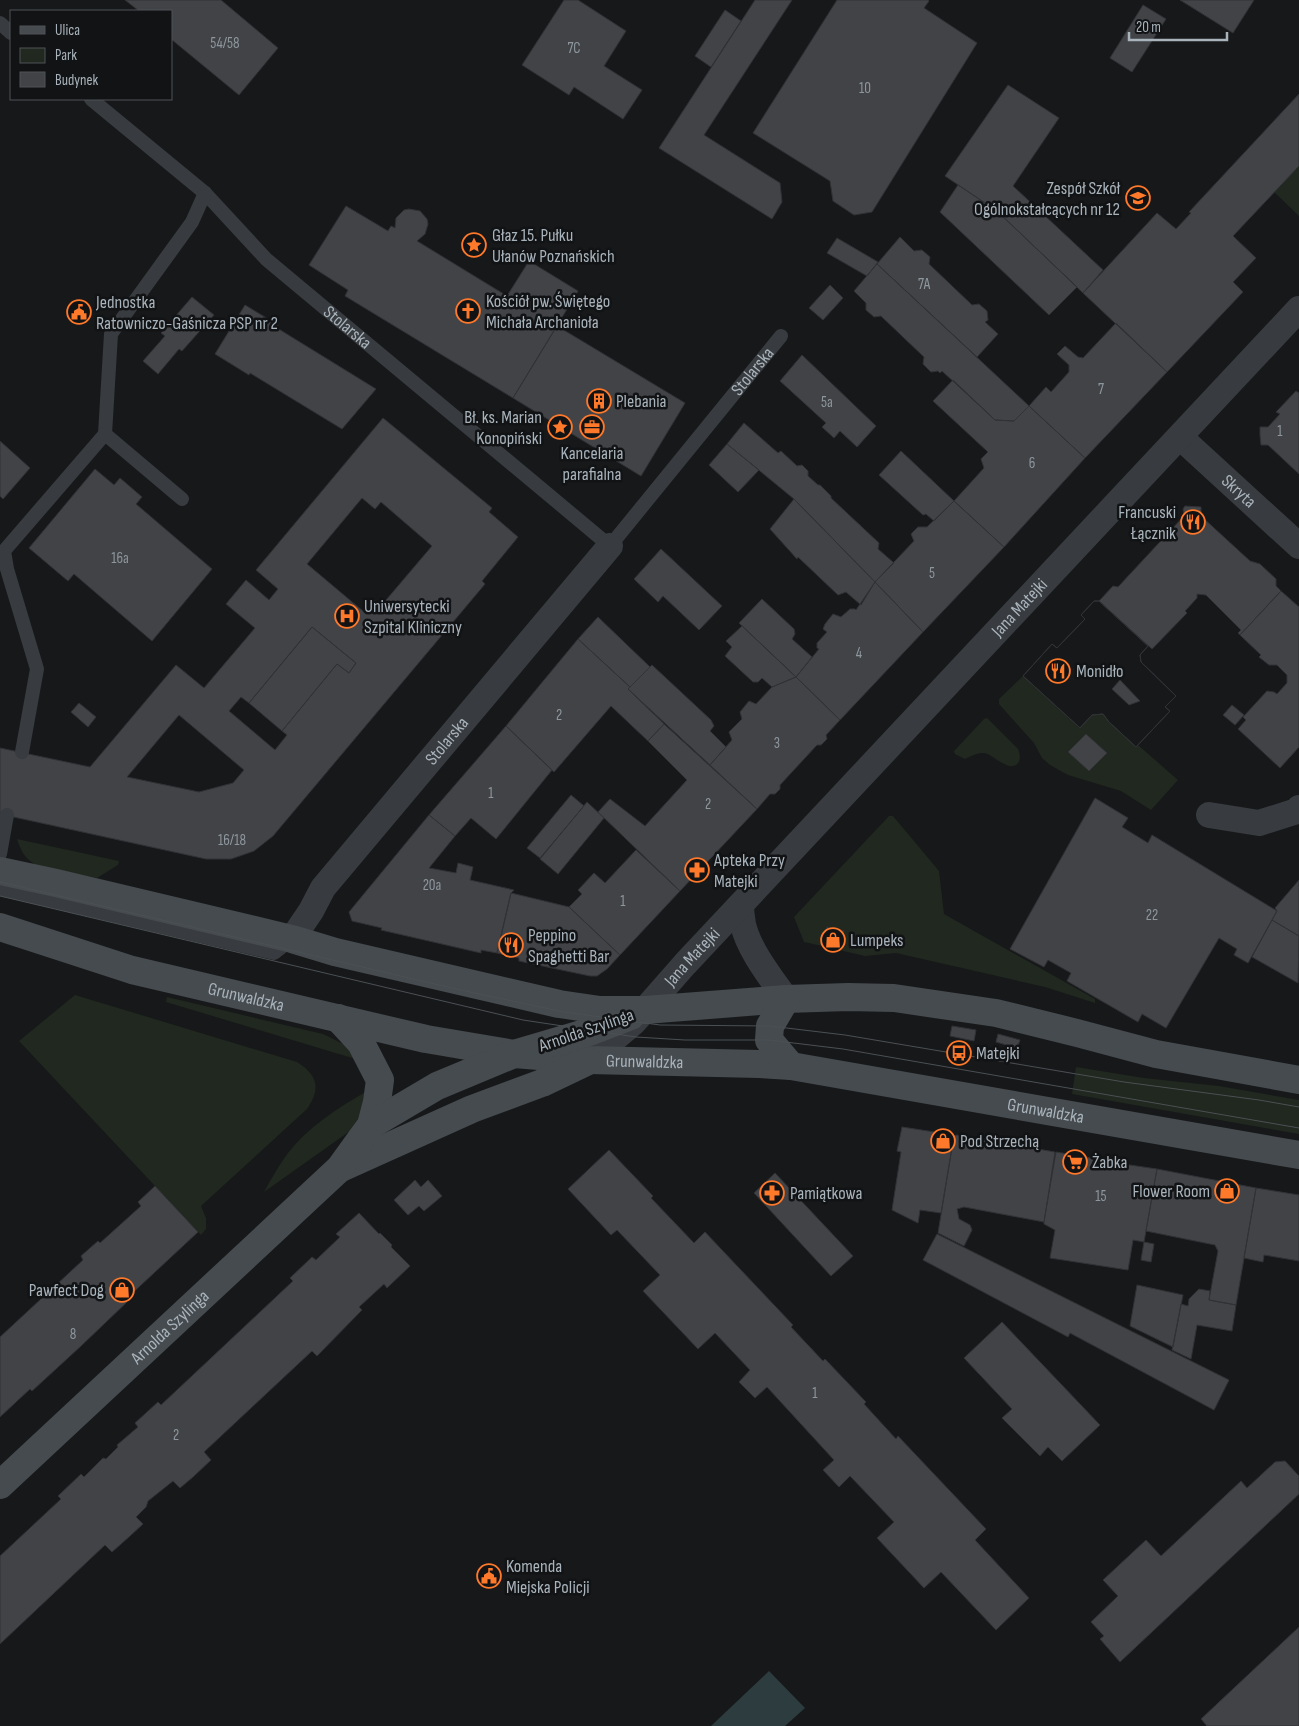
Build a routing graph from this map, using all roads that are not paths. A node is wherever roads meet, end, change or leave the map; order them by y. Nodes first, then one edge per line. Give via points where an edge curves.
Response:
1 (0, 23) edge
2 (10, 32) edge
3 (92, 100) edge
4 (205, 192) junction
5 (1299, 309) edge
6 (781, 336) dead end
7 (105, 434) junction
8 (1180, 437) junction
9 (182, 499) dead end
10 (610, 546) junction
11 (1299, 546) edge
12 (22, 752) dead end
13 (1299, 808) edge
14 (7, 815) dead end
15 (1209, 815) dead end
16 (0, 854) edge
17 (0, 871) edge
18 (0, 889) edge
19 (741, 905) junction
20 (0, 928) edge
21 (292, 939) junction
22 (786, 999) junction
23 (645, 1010) junction
24 (338, 1018) junction
25 (514, 1054) junction
26 (589, 1060) junction
27 (791, 1066) junction
28 (1299, 1080) edge
29 (371, 1125) junction
30 (1299, 1155) edge
31 (340, 1168) junction
32 (0, 1485) edge

1 - 2 lane
3 - 4 lane, Stolarska
4 - 7 lane via 189,226 111,334
4 - 10 lane, Stolarska via 266,259
5 - 8 street, Jana Matejki
6 - 10 lane, Stolarska
7 - 9 lane
7 - 12 lane via 4,551 6,569 37,669
8 - 11 street, Skryta
8 - 19 street, Jana Matejki
10 - 21 street, Stolarska via 323,888
13 - 15 street via 1259,823
14 - 16 lane
17 - 21 street
18 - 21 lane via 274,953
19 - 22 street, Jana Matejki via 743,926 755,952
19 - 23 street, Jana Matejki
20 - 24 street, Grunwaldzka via 132,970
21 - 23 street via 334,952 559,1004 600,1010
22 - 23 street
22 - 27 street via 770,1026 769,1040
22 - 28 street via 894,998 964,1007 1156,1054
23 - 25 street, Arnolda Szylinga via 592,1031
23 - 26 street, Arnolda Szylinga via 630,1027
24 - 25 street, Grunwaldzka via 426,1039
24 - 29 street via 361,1042 380,1080
25 - 26 street, Grunwaldzka
25 - 29 street, Arnolda Szylinga via 437,1086
26 - 27 street, Grunwaldzka
26 - 31 street, Arnolda Szylinga
27 - 30 street, Grunwaldzka
29 - 31 street, Arnolda Szylinga
31 - 32 street, Arnolda Szylinga

